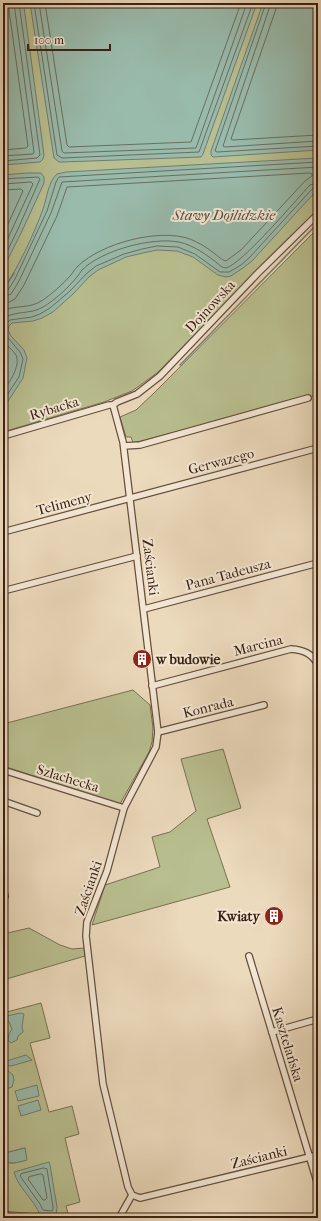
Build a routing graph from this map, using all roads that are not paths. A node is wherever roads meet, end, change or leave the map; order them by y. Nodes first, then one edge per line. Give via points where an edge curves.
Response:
1 (318, 214) edge
2 (308, 398) dead end
3 (113, 405) junction
4 (3, 436) edge
5 (124, 446) junction
6 (318, 448) edge
7 (131, 498) junction
8 (3, 532) edge
9 (137, 556) junction
10 (318, 563) edge
11 (3, 591) edge
12 (144, 609) junction
13 (318, 665) edge
14 (152, 686) junction
15 (264, 705) dead end
16 (158, 732) junction
17 (4, 770) edge
18 (3, 777) edge
19 (3, 801) edge
20 (124, 808) junction
21 (37, 813) dead end
22 (3, 888) edge
23 (5, 896) dead end
24 (249, 956) dead end
25 (318, 1019) edge
26 (272, 1032) junction
27 (318, 1155) edge
28 (310, 1157) junction
29 (318, 1185) edge
30 (132, 1195) junction
31 (3, 1216) edge
32 (28, 1218) edge
33 (119, 1218) edge

1 - 3 street, Dojnowska via 258,272 160,376 137,394
2 - 5 street via 140,445
3 - 4 street, Rybacka via 109,404
3 - 5 street, Zaścianki
5 - 7 street, Zaścianki
6 - 7 street, Gerwazego
7 - 8 street, Telimeny
7 - 9 street, Zaścianki
9 - 11 street
9 - 12 street, Zaścianki
10 - 12 street, Pana Tadeusza
12 - 14 street, Zaścianki
13 - 14 street, Marcina via 309,653 291,649
14 - 16 street, Zaścianki
15 - 16 street, Konrada
16 - 20 street, Zaścianki via 156,746
17 - 18 street, Szlachecka
17 - 20 street, Szlachecka
19 - 21 street
20 - 30 street, Zaścianki via 107,871 87,922 86,936 103,1084
22 - 23 street
24 - 26 street, Kasztelańska
25 - 26 street
26 - 28 street, Kasztelańska
27 - 28 street, Zaścianki
28 - 29 street, Kasztelańska
28 - 30 street, Zaścianki via 140,1198
30 - 33 street
31 - 32 street

